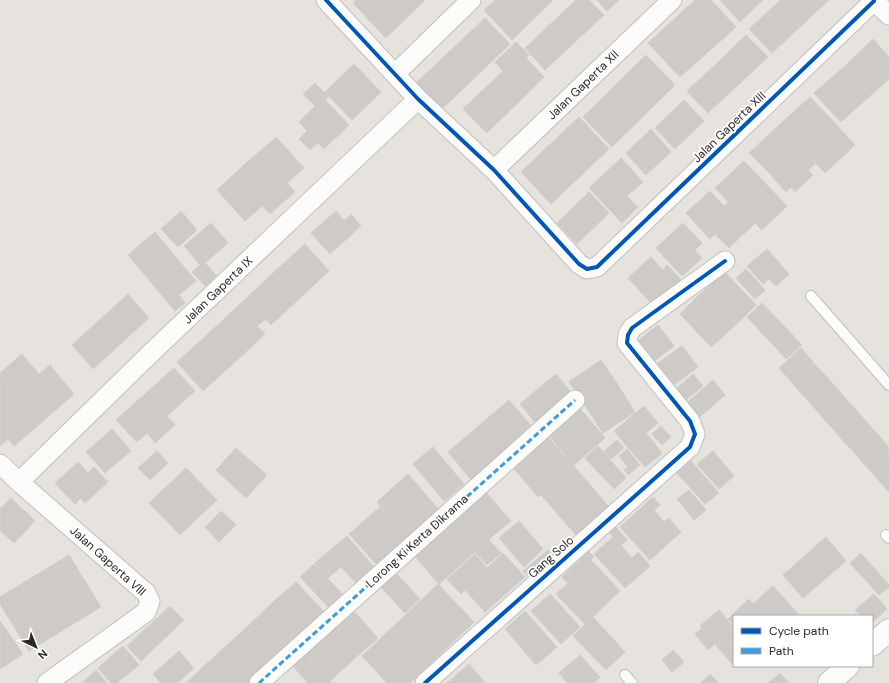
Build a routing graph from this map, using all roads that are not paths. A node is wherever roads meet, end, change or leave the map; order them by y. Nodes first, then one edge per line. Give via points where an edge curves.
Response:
1 (326, 0) edge
2 (471, 0) edge
3 (672, 0) edge
4 (873, 0) edge
5 (889, 15) edge
6 (395, 74) junction
7 (418, 99) junction
8 (494, 170) junction
9 (725, 261) dead end
10 (811, 296) dead end
11 (889, 385) edge
12 (575, 400) dead end
13 (0, 464) edge
14 (19, 482) junction
15 (889, 630) edge
16 (873, 644) edge
17 (847, 667) edge
18 (625, 675) dead end
19 (47, 683) edge
20 (259, 683) edge
21 (425, 683) edge
22 (632, 683) edge
23 (829, 683) edge

1 - 6 street
2 - 6 street
3 - 8 street, Jalan Gaperta XII
4 - 5 street
4 - 8 street, Jalan Gaperta XIII via 597,267 587,269 579,264
6 - 7 street
7 - 8 street
7 - 14 street, Jalan Gaperta IX
9 - 21 street, Gang Solo via 632,328 628,335 627,343 690,421 695,434 690,447
10 - 11 lane
12 - 20 street, Lorong Ki Kerta Dikrama
13 - 14 street, Jalan Gaperta VIII
14 - 19 street, Jalan Gaperta VIII via 146,593 150,601 146,612
15 - 16 street
17 - 23 street
18 - 22 lane

